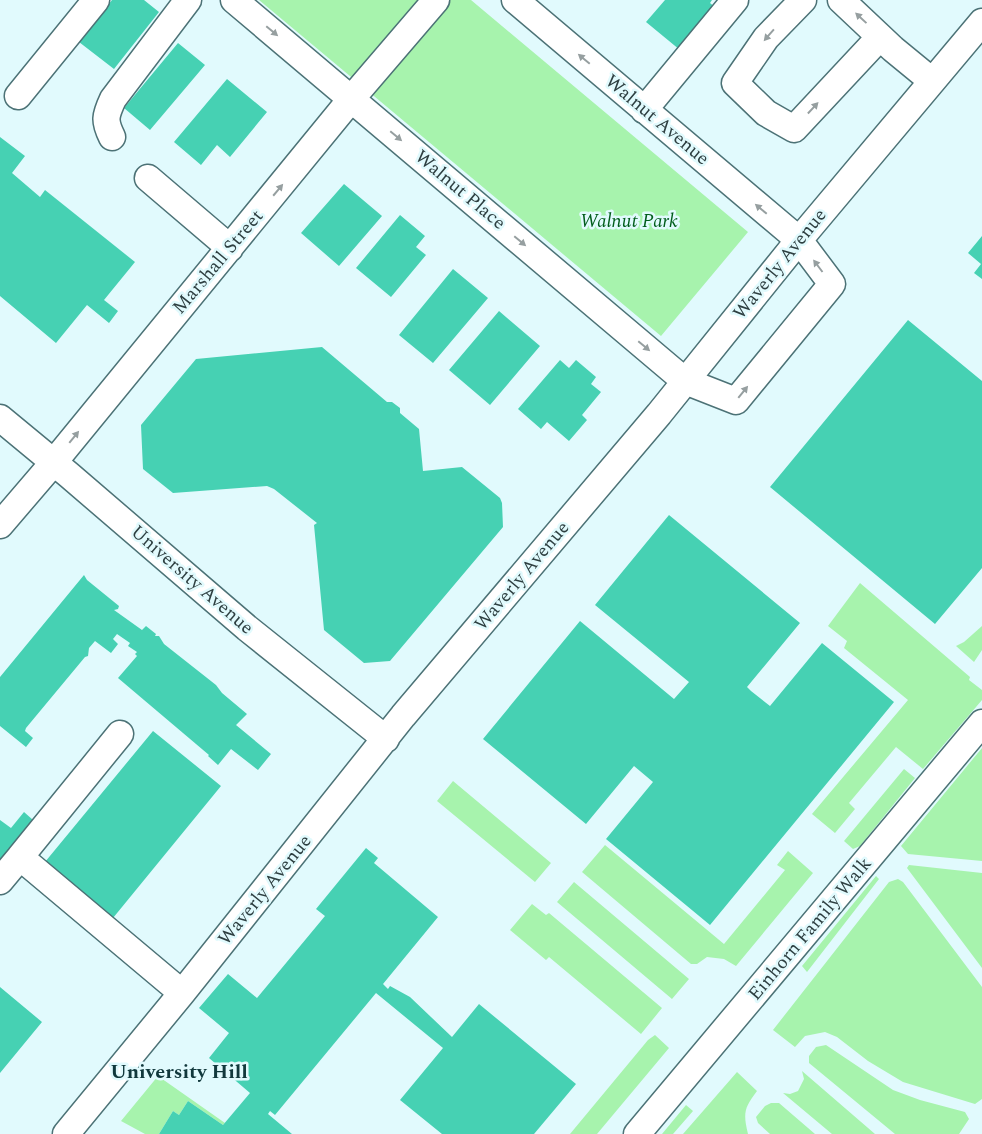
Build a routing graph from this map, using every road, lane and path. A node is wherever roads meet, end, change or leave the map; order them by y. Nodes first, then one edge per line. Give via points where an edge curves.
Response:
1 (96, 0) edge
2 (188, 0) edge
3 (234, 0) edge
4 (436, 0) edge
5 (515, 0) edge
6 (735, 0) edge
7 (803, 0) edge
8 (841, 0) edge
9 (982, 22) edge
10 (880, 37) junction
11 (932, 81) junction
12 (18, 96) dead end
13 (352, 98) junction
14 (644, 110) junction
15 (112, 137) dead end
16 (148, 178) dead end
17 (799, 240) junction
18 (230, 248) junction
19 (685, 381) junction
20 (0, 418) edge
21 (54, 462) junction
22 (0, 525) edge
23 (982, 724) edge
24 (120, 734) dead end
25 (386, 739) junction
26 (20, 857) junction
27 (0, 881) edge
28 (182, 993) junction
29 (66, 1134) edge
30 (637, 1134) edge

1 - 12 street
2 - 15 street via 113,99 106,117
3 -> 13 street, Walnut Place
4 - 13 street, Marshall Street
14 -> 5 street, Walnut Avenue
6 - 14 street
7 -> 10 street via 766,38 735,83 766,113 794,129
10 -> 8 street
9 - 11 street, Waverly Avenue
10 - 11 street
11 - 17 street, Waverly Avenue
18 -> 13 street, Marshall Street
13 -> 19 street, Walnut Place
17 -> 14 street, Walnut Avenue
16 - 18 street
17 - 19 street, Waverly Avenue
19 -> 17 street, Walnut Place via 736,401 832,284
21 -> 18 street, Marshall Street
19 - 25 street, Waverly Avenue
20 - 21 street, University Avenue
21 - 22 street, Marshall Street
21 - 25 street, University Avenue via 247,628
23 - 30 street, Einhorn Family Walk
24 - 26 street
25 - 28 street, Waverly Avenue
26 - 27 street
26 - 28 street
28 - 29 street, Waverly Avenue

